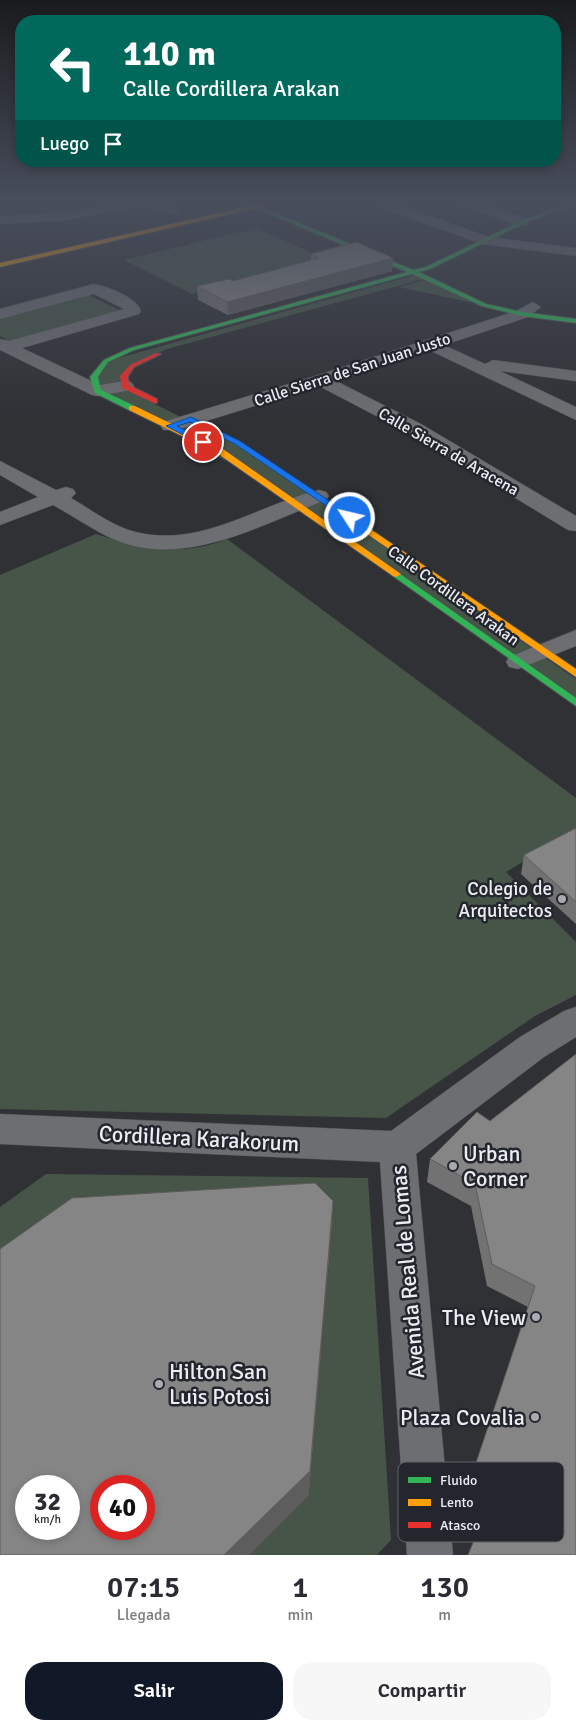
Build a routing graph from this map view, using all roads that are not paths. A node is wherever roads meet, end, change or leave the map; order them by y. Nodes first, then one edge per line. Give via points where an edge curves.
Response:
1 (413, 274) edge
2 (426, 274) edge
3 (429, 274) edge
4 (435, 274) edge
5 (441, 274) joint
6 (433, 295) dead end
7 (484, 305) junction
8 (527, 310) junction
9 (576, 312) edge
10 (0, 314) edge
11 (576, 321) edge
12 (429, 344) junction
13 (4, 345) edge
14 (469, 362) junction
15 (576, 376) edge
16 (321, 380) junction
17 (125, 386) junction
18 (98, 391) junction
19 (576, 414) edge
20 (170, 415) junction
21 (0, 453) edge
22 (0, 467) edge
23 (56, 491) junction
24 (311, 497) junction
25 (0, 507) edge
26 (350, 518) dead end
27 (0, 519) edge
28 (576, 525) edge
29 (576, 637) edge
30 (540, 651) junction
31 (518, 662) junction
32 (576, 674) edge
33 (576, 703) edge
34 (576, 1020) edge
35 (0, 1129) edge
36 (398, 1147) junction
37 (423, 1462) edge
38 (429, 1542) edge
39 (430, 1555) edge

1 - 18 street via 132,349 106,361 94,377
2 - 17 street via 164,352 132,366 124,376
3 - 7 street
4 - 5 street
5 - 8 street
6 - 7 street
7 - 8 street
8 - 9 street
8 - 11 street
8 - 12 street, Calle Sierra de San Juan Justo
10 - 13 street via 94,289 102,290 132,307 133,311
12 - 14 street
12 - 16 street, Calle Sierra de San Juan Justo
13 - 18 street
14 - 15 street
14 - 19 street
16 - 20 street, Calle Sierra de San Juan Justo via 199,423
16 - 28 street, Calle Sierra de Aracena via 414,428
17 - 18 street
17 - 20 street, Calle Cordillera Arakan
18 - 20 street, Calle Cordillera Arakan
20 - 24 street, Calle Cordillera Arakan via 220,451
21 - 23 street
22 - 23 street
23 - 24 street via 122,535 144,540 179,541 209,537
23 - 25 street
23 - 27 street
24 - 31 street, Calle Cordillera Arakan
26 - 30 street, Calle Cordillera Arakan
29 - 30 street
30 - 31 street
30 - 32 street, Calle Cordillera Arakan
31 - 33 street, Calle Cordillera Arakan
34 - 36 street, Avenida Real de Lomas via 532,1046
35 - 36 street, Cordillera Karakorum
36 - 37 street, Avenida Real de Lomas
38 - 39 street, Avenida Real de Lomas

